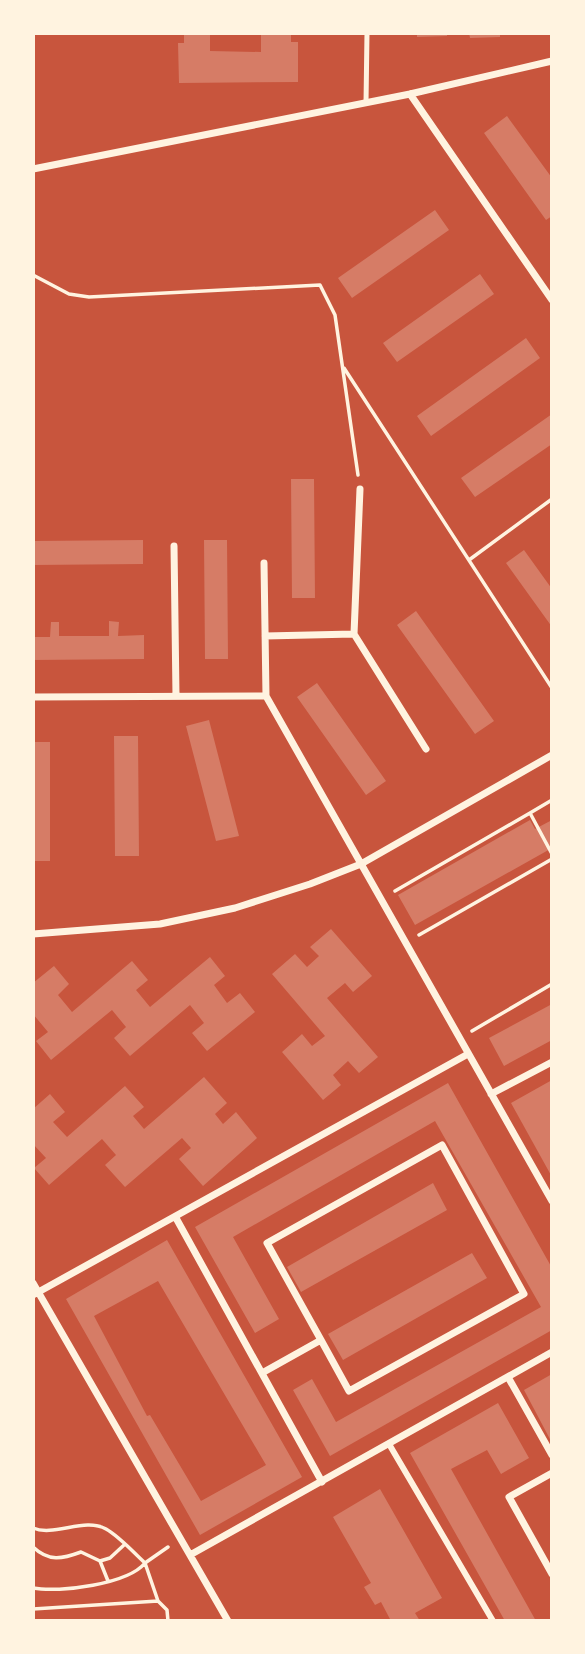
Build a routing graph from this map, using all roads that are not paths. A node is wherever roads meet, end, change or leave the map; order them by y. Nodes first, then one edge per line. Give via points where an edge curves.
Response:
1 (367, 33) edge
2 (552, 61) edge
3 (410, 94) junction
4 (366, 103) junction
5 (33, 169) edge
6 (552, 300) edge
7 (360, 489) road end
8 (174, 546) dead end
9 (264, 563) dead end
10 (354, 634) junction
11 (265, 636) junction
12 (33, 696) edge
13 (176, 696) junction
14 (266, 696) junction
15 (426, 749) dead end
16 (552, 755) edge
17 (361, 864) junction
18 (33, 934) edge
19 (468, 1054) junction
20 (552, 1062) edge
21 (491, 1094) junction
22 (552, 1201) edge
23 (176, 1218) junction
24 (33, 1283) edge
25 (36, 1294) edge
26 (321, 1340) junction
27 (552, 1352) edge
28 (262, 1373) junction
29 (508, 1377) junction
30 (389, 1444) junction
31 (552, 1455) edge
32 (552, 1473) edge
33 (322, 1482) junction
34 (190, 1555) junction
35 (552, 1574) edge
36 (228, 1621) edge
37 (493, 1621) edge

1 - 4 lane
2 - 3 street
3 - 4 street
3 - 6 street
4 - 5 street
7 - 10 street
8 - 13 street
9 - 11 street
10 - 11 street
10 - 15 street
11 - 14 street
12 - 13 street
13 - 14 street
14 - 17 street
16 - 17 street
17 - 18 street via 194,918
17 - 19 street
19 - 21 street
19 - 23 street
20 - 21 street
21 - 22 street
23 - 25 street
23 - 28 street
24 - 25 street
25 - 34 street
26 - 26 street via 349,1391 524,1294 442,1145 267,1243
26 - 28 street
27 - 29 street
28 - 33 street
29 - 30 street
29 - 31 street
30 - 33 street
30 - 37 street
32 - 35 street via 509,1497
33 - 34 street
34 - 36 street

